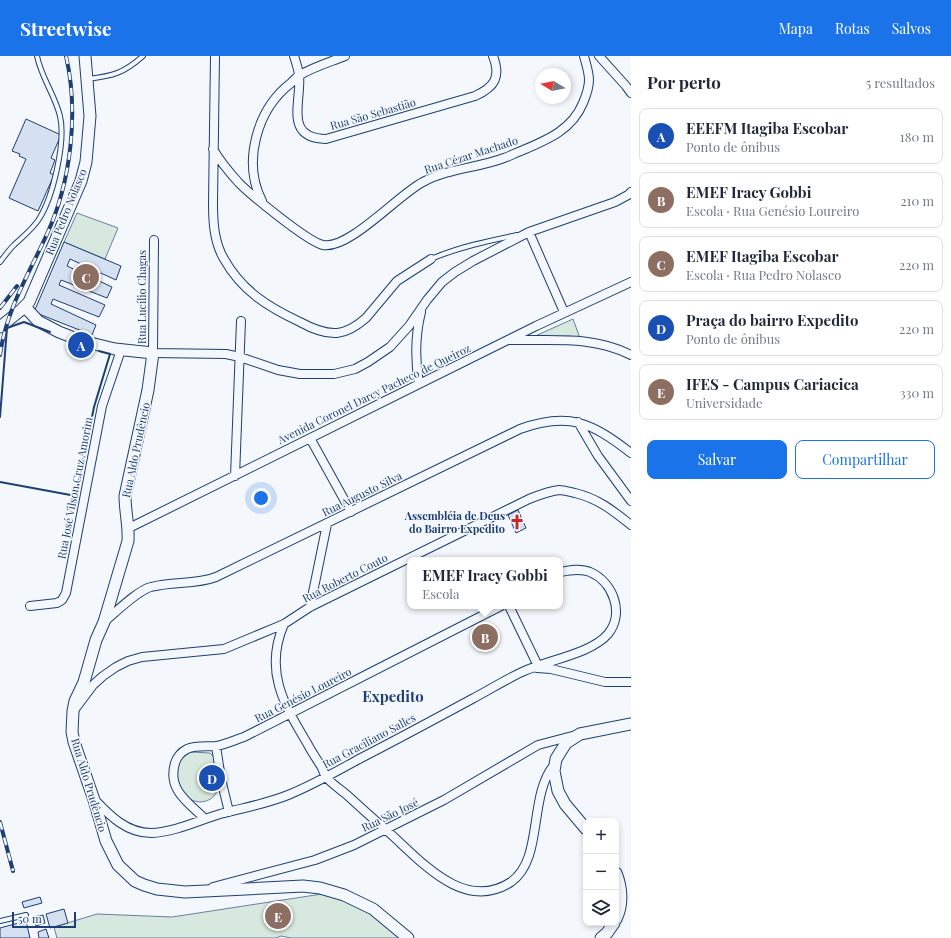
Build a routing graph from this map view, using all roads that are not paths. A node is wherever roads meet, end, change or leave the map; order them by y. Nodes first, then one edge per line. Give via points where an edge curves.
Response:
1 (37, 56) edge
2 (84, 56) edge
3 (143, 56) edge
4 (215, 56) edge
5 (294, 56) edge
6 (345, 56) edge
7 (493, 56) edge
8 (584, 56) edge
9 (599, 56) edge
10 (299, 75) junction
11 (88, 80) junction
12 (631, 93) edge
13 (213, 149) junction
14 (631, 192) edge
15 (264, 204) junction
16 (529, 232) junction
17 (154, 240) dead end
18 (431, 259) joint
19 (0, 262) edge
20 (631, 282) edge
21 (427, 300) junction
22 (25, 307) junction
23 (564, 312) junction
24 (241, 321) dead end
25 (0, 327) edge
26 (508, 340) junction
27 (121, 350) junction
28 (153, 353) junction
29 (630, 354) edge
30 (240, 357) junction
31 (419, 384) junction
32 (578, 422) junction
33 (310, 438) junction
34 (631, 453) edge
35 (235, 476) junction
36 (631, 501) edge
37 (351, 512) junction
38 (327, 524) junction
39 (631, 525) edge
40 (128, 528) junction
41 (410, 557) edge
42 (407, 559) edge
43 (563, 572) edge
44 (30, 606) dead end
45 (310, 606) junction
46 (495, 609) edge
47 (510, 609) edge
48 (104, 622) junction
49 (284, 624) junction
50 (536, 667) junction
51 (631, 682) edge
52 (73, 711) junction
53 (289, 714) junction
54 (631, 724) edge
55 (580, 734) junction
56 (216, 746) junction
57 (554, 765) junction
58 (327, 777) junction
59 (94, 800) junction
60 (228, 812) junction
61 (205, 819) junction
62 (583, 825) edge
63 (385, 829) junction
64 (619, 882) edge
65 (199, 891) junction
66 (619, 912) edge
67 (26, 915) dead end
68 (0, 921) edge
69 (612, 926) edge
70 (408, 938) edge
71 (601, 938) edge

1 - 19 lane via 60,115 61,142 44,210 33,227
2 - 11 street, Rua Pedro Nolasco
3 - 11 lane via 127,70
4 - 13 street
5 - 10 street, Rua São Sebastião
6 - 10 street
7 - 10 street, Rua São Sebastião via 496,77 491,87 484,92 326,139 310,137 300,126 297,110
8 - 15 street, Rua Cézar Machado via 588,72 588,91 579,112 564,129 553,137 504,158 439,174 425,180 356,233 337,243 317,243
9 - 12 street
10 - 15 street via 269,106 255,143 254,179
11 - 22 street, Rua Pedro Nolasco via 90,116 84,173
13 - 15 street, Rua Cézar Machado via 238,182
13 - 18 street via 213,214 219,248 240,281 278,312 322,332 347,331 366,318 397,281
14 - 16 street via 615,202
16 - 18 lane via 448,251
16 - 21 street via 454,272
16 - 23 street
17 - 28 street, Rua Lucílio Chagas
20 - 23 street, Avenida Coronel Darcy Pacheco de Queiroz
21 - 30 street via 390,347 355,369 334,374 300,374
21 - 31 street via 420,316 417,337
22 - 25 street, Rua Pedro Nolasco
22 - 27 street via 38,321 60,332
23 - 26 street, Avenida Coronel Darcy Pacheco de Queiroz
24 - 30 street
26 - 29 street via 567,339 598,343
26 - 31 street, Avenida Coronel Darcy Pacheco de Queiroz
27 - 28 street
27 - 44 street, Rua José Vilson Cruz Amorim via 102,406 66,593 57,603
28 - 30 street via 216,353
28 - 40 street, Rua Aldo Prudêncio via 148,390 125,496
30 - 35 street
31 - 33 street, Avenida Coronel Darcy Pacheco de Queiroz
32 - 34 street, Rua Augusto Silva via 600,431
32 - 36 street via 598,456
32 - 37 street, Rua Augusto Silva via 540,422 520,429
33 - 35 street, Avenida Coronel Darcy Pacheco de Queiroz
33 - 37 street
35 - 40 street, Avenida Coronel Darcy Pacheco de Queiroz
37 - 38 street, Rua Augusto Silva
38 - 45 street
38 - 48 street, Rua Augusto Silva via 210,580 146,588
39 - 41 street, Rua Roberto Couto via 604,504 560,490 529,499
40 - 48 street, Rua Aldo Prudêncio via 128,541
42 - 45 street, Rua Roberto Couto
43 - 50 street via 589,571 602,580 612,593 618,609 617,618 609,633 595,645
45 - 49 street, Rua Roberto Couto
46 - 53 street, Rua Genésio Loureiro
47 - 50 street
48 - 52 street, Rua Aldo Prudêncio
49 - 52 street, Rua Roberto Couto via 224,649 142,657 128,661 116,667 94,685
49 - 53 street via 276,648 275,669
50 - 51 street, Rua Graciliano Salles via 605,682
50 - 58 street, Rua Graciliano Salles via 520,673
52 - 59 street, Rua Aldo Prudêncio via 74,742
53 - 56 street, Rua Genésio Loureiro via 244,737
53 - 58 street
54 - 55 street
55 - 57 street via 562,748
55 - 63 street, Rua São José via 538,745 444,800
56 - 60 street
56 - 61 street, Rua Genésio Loureiro via 194,747 182,752 177,758 173,772 178,793
57 - 62 street via 558,791
57 - 63 street via 541,791 528,856 520,872 512,881 502,886 479,891 449,882 432,872
58 - 60 street, Rua Graciliano Salles via 273,801
58 - 63 street
59 - 61 street, Rua Graciliano Salles via 110,816 139,832 160,832
59 - 65 street, Rua Aldo Prudêncio via 106,841 115,860 135,881 157,889
60 - 61 street, Rua Graciliano Salles
63 - 65 street, Rua São José via 354,845 315,860
64 - 66 street
65 - 70 street, Rua Aldo Prudêncio via 303,886 333,891 373,909
67 - 68 lane
69 - 71 street

